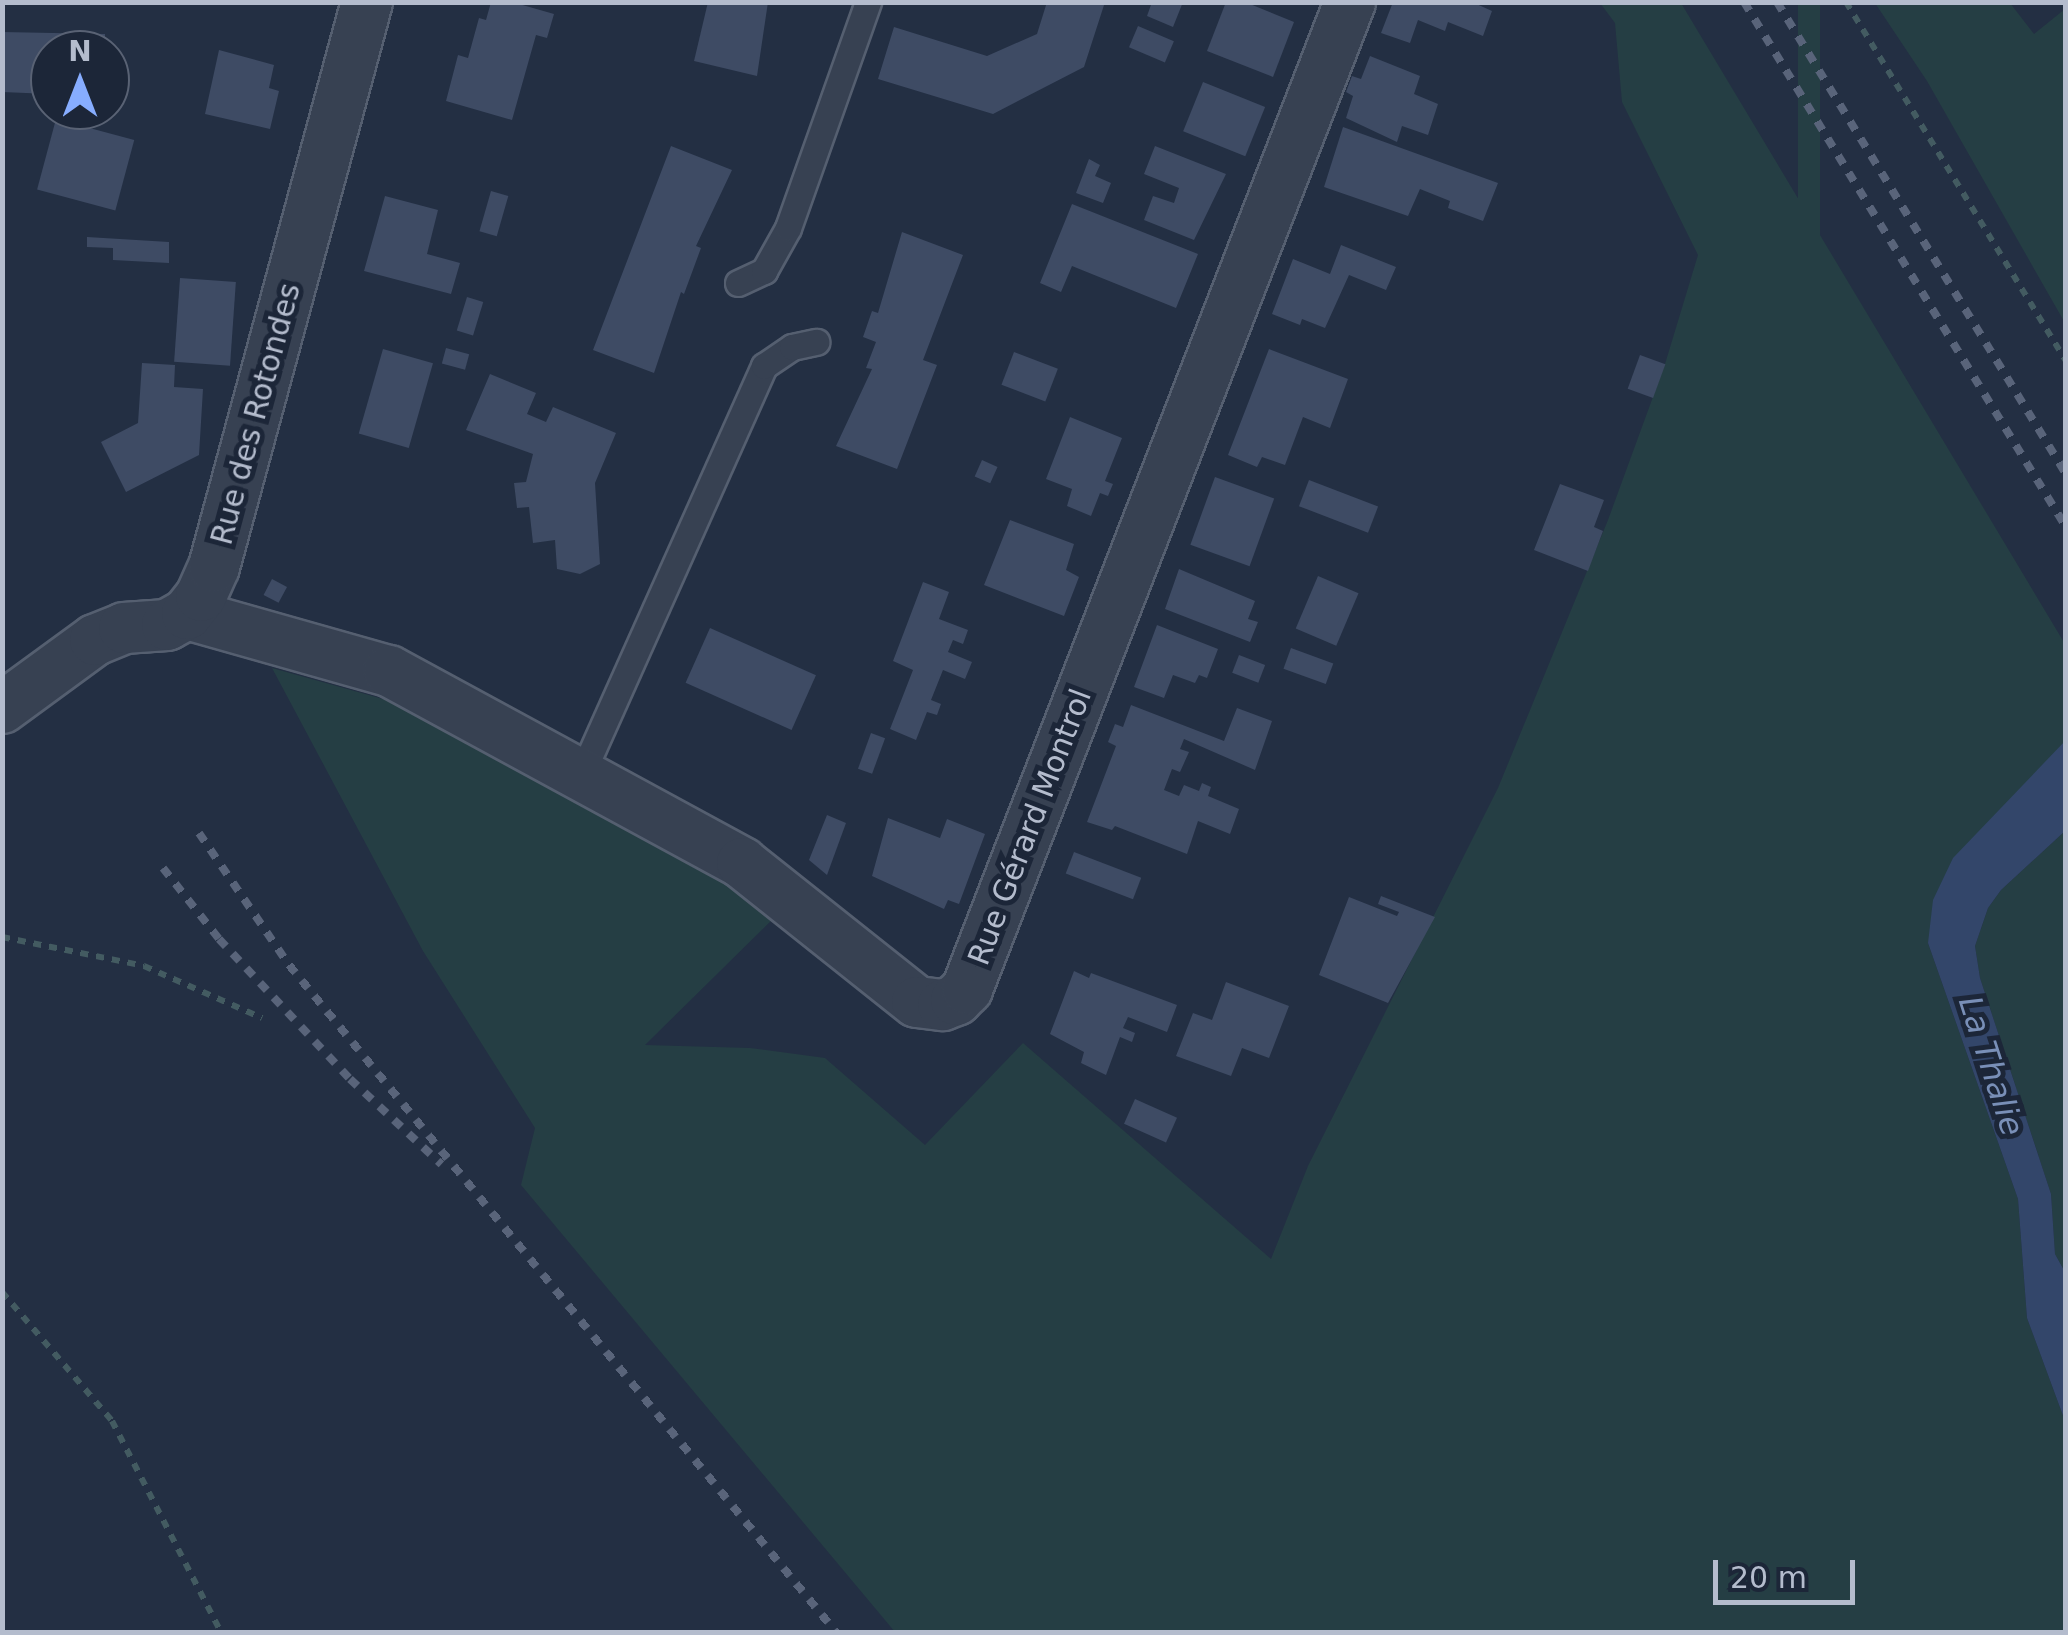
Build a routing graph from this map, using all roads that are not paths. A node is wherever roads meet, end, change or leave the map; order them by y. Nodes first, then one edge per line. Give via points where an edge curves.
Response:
1 (367, 2) edge
2 (868, 2) edge
3 (1350, 2) edge
4 (738, 283) dead end
5 (816, 342) dead end
6 (188, 614) junction
7 (2, 708) edge
8 (582, 773) junction

1 - 6 street, Rue des Rotondes via 214,567
2 - 4 lane via 788,228 764,271
3 - 8 street, Rue Gérard Montrol via 967,989 944,1004 917,1002 742,863
5 - 8 lane via 792,347 764,366
6 - 7 street via 167,625 124,628 94,640
6 - 8 street, Rue Gérard Montrol via 389,672

